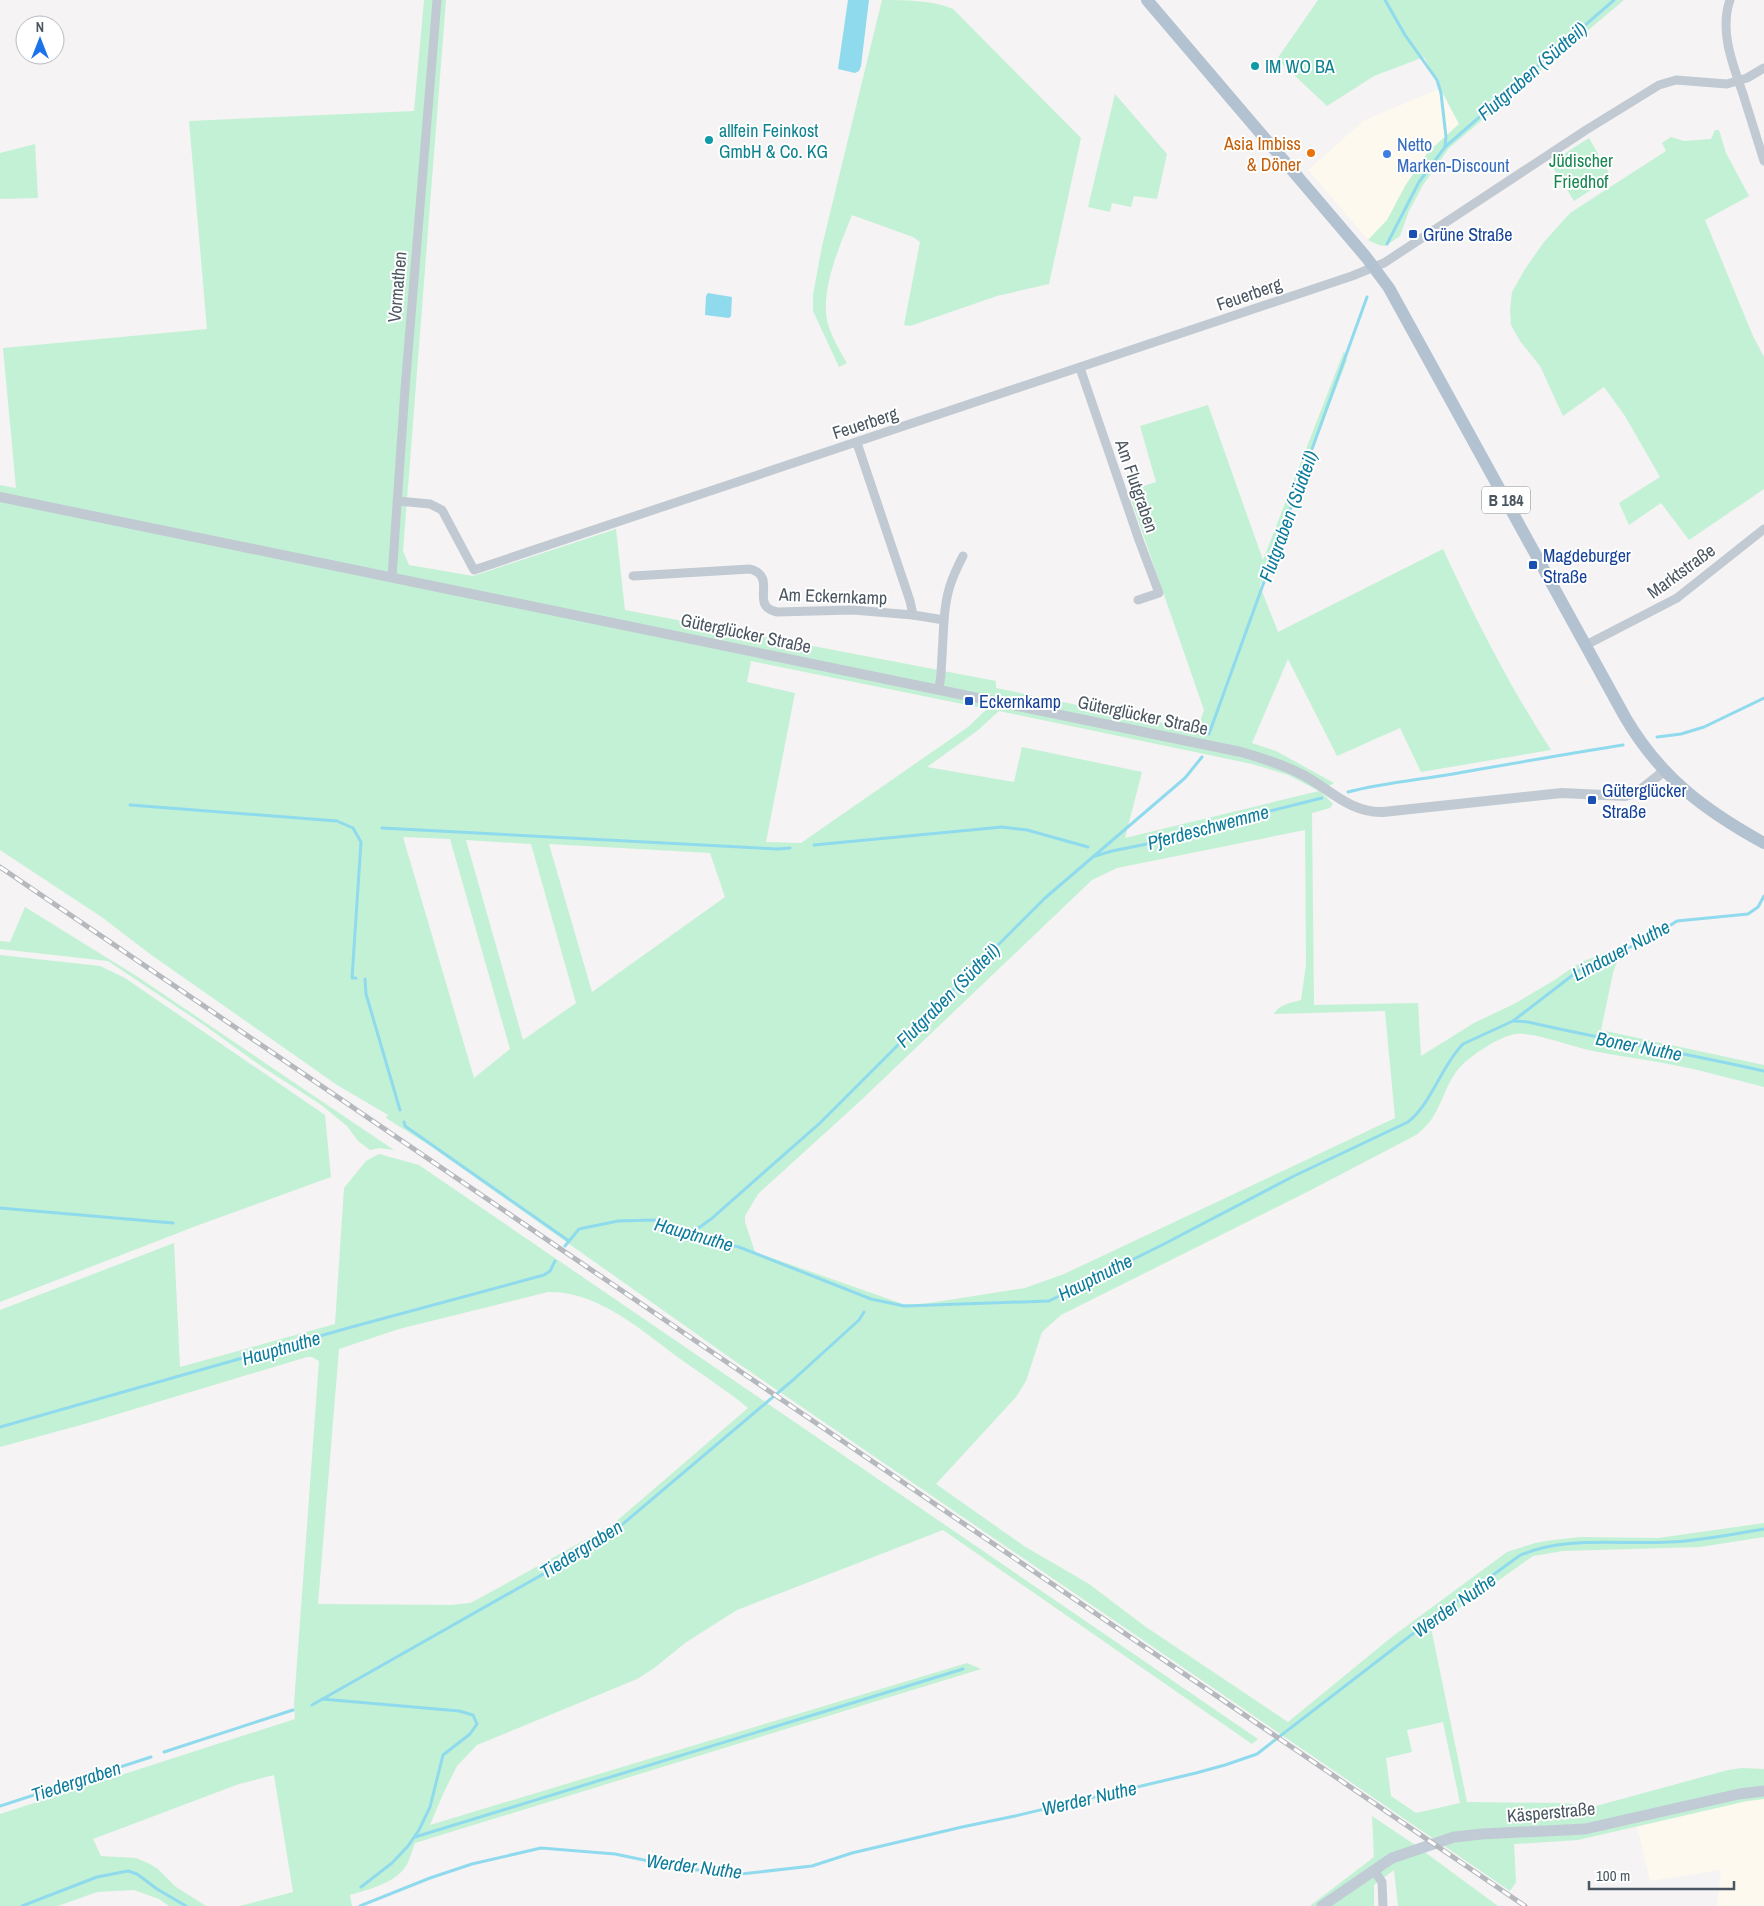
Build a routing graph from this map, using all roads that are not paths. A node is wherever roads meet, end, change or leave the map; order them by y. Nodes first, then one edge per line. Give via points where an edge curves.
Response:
1 (437, 0) edge
2 (1148, 0) edge
3 (1730, 0) edge
4 (1764, 68) edge
5 (1738, 82) junction
6 (1764, 161) edge
7 (1374, 266) junction
8 (1080, 368) junction
9 (857, 443) junction
10 (0, 497) edge
11 (398, 501) junction
12 (1764, 529) edge
13 (963, 556) dead end
14 (633, 576) dead end
15 (392, 577) junction
16 (1138, 600) dead end
17 (913, 616) junction
18 (944, 620) junction
19 (1586, 645) junction
20 (939, 689) junction
21 (1664, 771) junction
22 (1764, 843) edge
23 (1764, 1790) edge
24 (1374, 1870) junction
25 (1324, 1905) edge
26 (1383, 1906) edge

1 - 11 street, Vormathen
2 - 7 main road, B 184
3 - 5 street via 1726,34
4 - 5 street
5 - 6 street
5 - 7 street via 1676,80 1659,85 1384,263
7 - 8 street, Feuerberg
7 - 19 main road, B 184 via 1401,309
8 - 9 street, Feuerberg
8 - 16 street, Am Flutgraben via 1159,593
9 - 11 street, Feuerberg via 474,570 442,510 430,504
9 - 17 street, Am Eckernkamp
10 - 15 street, Güterglücker Straße
11 - 15 street, Vormathen
12 - 19 street, Marktstraße via 1677,598
13 - 18 street via 946,596
14 - 17 street, Am Eckernkamp via 750,569 763,579 764,603 770,610 853,610
15 - 20 street, Güterglücker Straße
17 - 18 street, Am Eckernkamp
18 - 20 street
19 - 21 main road, B 184 via 1636,735
20 - 21 street, Güterglücker Straße via 1241,752 1316,782 1359,810 1373,812 1562,793 1625,796 1638,792
21 - 22 main road, B 184 via 1714,813
23 - 24 main road, Käsperstraße via 1585,1829 1454,1837 1400,1855
24 - 25 main road, Käsperstraße
24 - 26 street via 1382,1882

